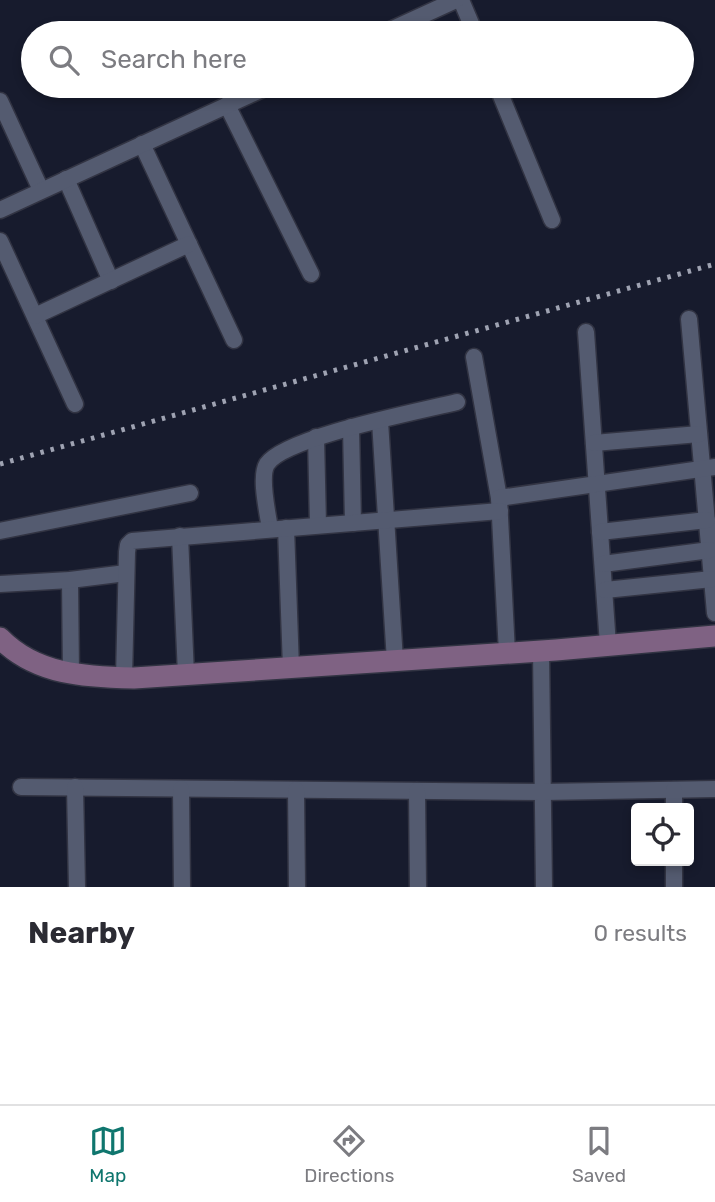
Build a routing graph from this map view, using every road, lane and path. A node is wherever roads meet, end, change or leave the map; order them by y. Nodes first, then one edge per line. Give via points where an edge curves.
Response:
1 (456, 0) edge
2 (461, 0) edge
3 (410, 21) edge
4 (470, 21) edge
5 (243, 98) edge
6 (502, 98) edge
7 (0, 101) edge
8 (228, 105) junction
9 (142, 144) junction
10 (66, 179) junction
11 (41, 191) junction
12 (0, 209) edge
13 (552, 220) dead end
14 (0, 242) edge
15 (189, 244) junction
16 (311, 274) dead end
17 (111, 281) junction
18 (35, 316) junction
19 (689, 319) dead end
20 (586, 332) dead end
21 (234, 340) dead end
22 (474, 357) dead end
23 (457, 402) dead end
24 (75, 404) dead end
25 (380, 421) junction
26 (351, 428) junction
27 (699, 435) junction
28 (316, 437) junction
29 (594, 443) junction
30 (709, 468) edge
31 (596, 484) junction
32 (190, 493) dead end
33 (499, 505) junction
34 (386, 520) junction
35 (707, 520) junction
36 (353, 523) junction
37 (318, 525) junction
38 (278, 528) junction
39 (0, 531) edge
40 (600, 532) junction
41 (180, 536) junction
42 (709, 550) junction
43 (603, 564) junction
44 (127, 573) junction
45 (712, 579) junction
46 (70, 580) junction
47 (0, 584) edge
48 (605, 590) junction
49 (715, 612) edge
50 (715, 636) edge
51 (0, 638) edge
52 (608, 645) junction
53 (541, 651) junction
54 (507, 653) junction
55 (395, 661) junction
56 (291, 668) junction
57 (71, 675) junction
58 (186, 675) junction
59 (124, 678) junction
60 (21, 787) dead end
61 (75, 787) junction
62 (181, 789) junction
63 (715, 789) edge
64 (296, 790) junction
65 (674, 790) junction
66 (417, 791) junction
67 (543, 792) junction
68 (674, 803) edge
69 (674, 866) edge
70 (77, 887) edge
71 (182, 887) edge
72 (297, 887) edge
73 (418, 887) edge
74 (544, 887) edge
75 (674, 887) edge

1 - 3 street
2 - 4 street
5 - 8 street
6 - 13 street
7 - 11 street
8 - 9 street
8 - 16 street
9 - 10 street
9 - 15 street
10 - 11 street
10 - 17 street
11 - 12 street
14 - 18 street
15 - 17 street
15 - 21 street
17 - 18 street
18 - 24 street
19 - 27 street
20 - 29 street
22 - 33 street
23 - 25 street
25 - 26 street
25 - 34 street
26 - 28 street
26 - 36 street
27 - 29 street
27 - 30 street
28 - 37 street
28 - 38 street via 265,466
29 - 31 street
30 - 31 street
30 - 35 street
31 - 33 street
31 - 40 street
32 - 39 street
33 - 34 street
33 - 54 street
34 - 36 street
34 - 55 street
35 - 40 street
35 - 42 street
36 - 37 street
37 - 38 street
38 - 41 street
38 - 56 street
40 - 43 street
41 - 44 street via 132,541
41 - 58 street
42 - 43 street
42 - 45 street
43 - 48 street
44 - 46 street
44 - 59 street
45 - 48 street
45 - 49 street
46 - 47 street
46 - 57 street
48 - 52 street
50 - 52 main road
51 - 57 main road via 28,660
52 - 53 main road
53 - 54 main road
53 - 67 street
54 - 55 main road
55 - 56 main road
56 - 58 main road
57 - 59 main road
58 - 59 main road
60 - 61 street
61 - 62 street
61 - 70 street
62 - 64 street
62 - 71 street
63 - 65 street
64 - 66 street
64 - 72 street
65 - 67 street
65 - 68 street
66 - 67 street
66 - 73 street
67 - 74 street
69 - 75 street

